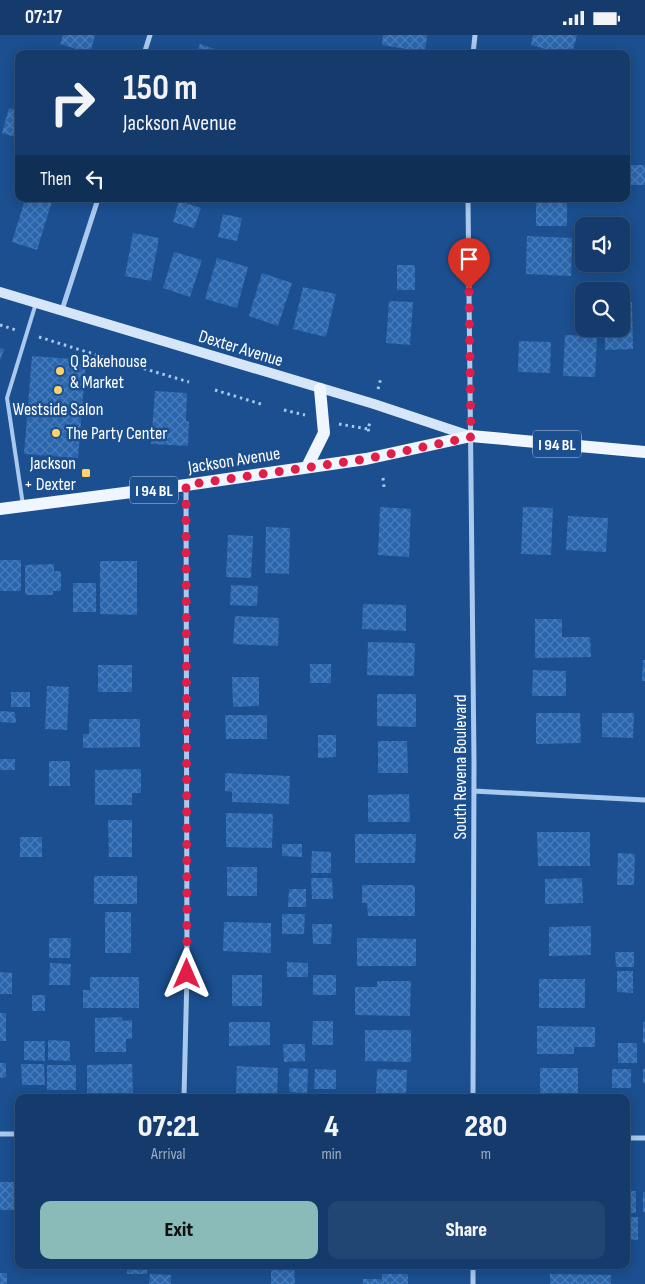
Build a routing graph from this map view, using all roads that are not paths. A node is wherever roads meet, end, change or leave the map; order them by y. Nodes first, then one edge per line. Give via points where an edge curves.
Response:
1 (150, 35) edge
2 (475, 35) edge
3 (145, 50) edge
4 (473, 50) edge
5 (97, 202) edge
6 (468, 202) edge
7 (0, 292) edge
8 (36, 303) junction
9 (62, 311) junction
10 (320, 389) junction
11 (471, 437) junction
12 (645, 450) edge
13 (307, 467) junction
14 (186, 485) junction
15 (23, 506) junction
16 (0, 509) edge
17 (474, 791) junction
18 (645, 801) edge
19 (184, 1094) edge
20 (473, 1094) edge
21 (0, 1134) edge
22 (15, 1134) edge
23 (630, 1138) edge
24 (645, 1138) edge
25 (473, 1269) edge
26 (473, 1284) edge

1 - 3 street
2 - 4 street
5 - 9 street
6 - 11 street, South Revena Boulevard
7 - 8 main road, Dexter Avenue
8 - 9 main road, Dexter Avenue
8 - 15 lane via 7,398
9 - 10 main road, Dexter Avenue
10 - 11 main road, Dexter Avenue
10 - 13 main road via 324,433
11 - 12 main road, I 94 BL
11 - 13 main road, Jackson Avenue / I 94 BL via 376,457
11 - 17 street, South Revena Boulevard
13 - 14 main road, Jackson Avenue / I 94 BL
14 - 15 main road, Jackson Avenue / I 94 BL
14 - 19 street via 187,974
15 - 16 main road, Jackson Avenue / I 94 BL
17 - 18 street
17 - 20 street, South Revena Boulevard
21 - 22 street
23 - 24 street
25 - 26 street

